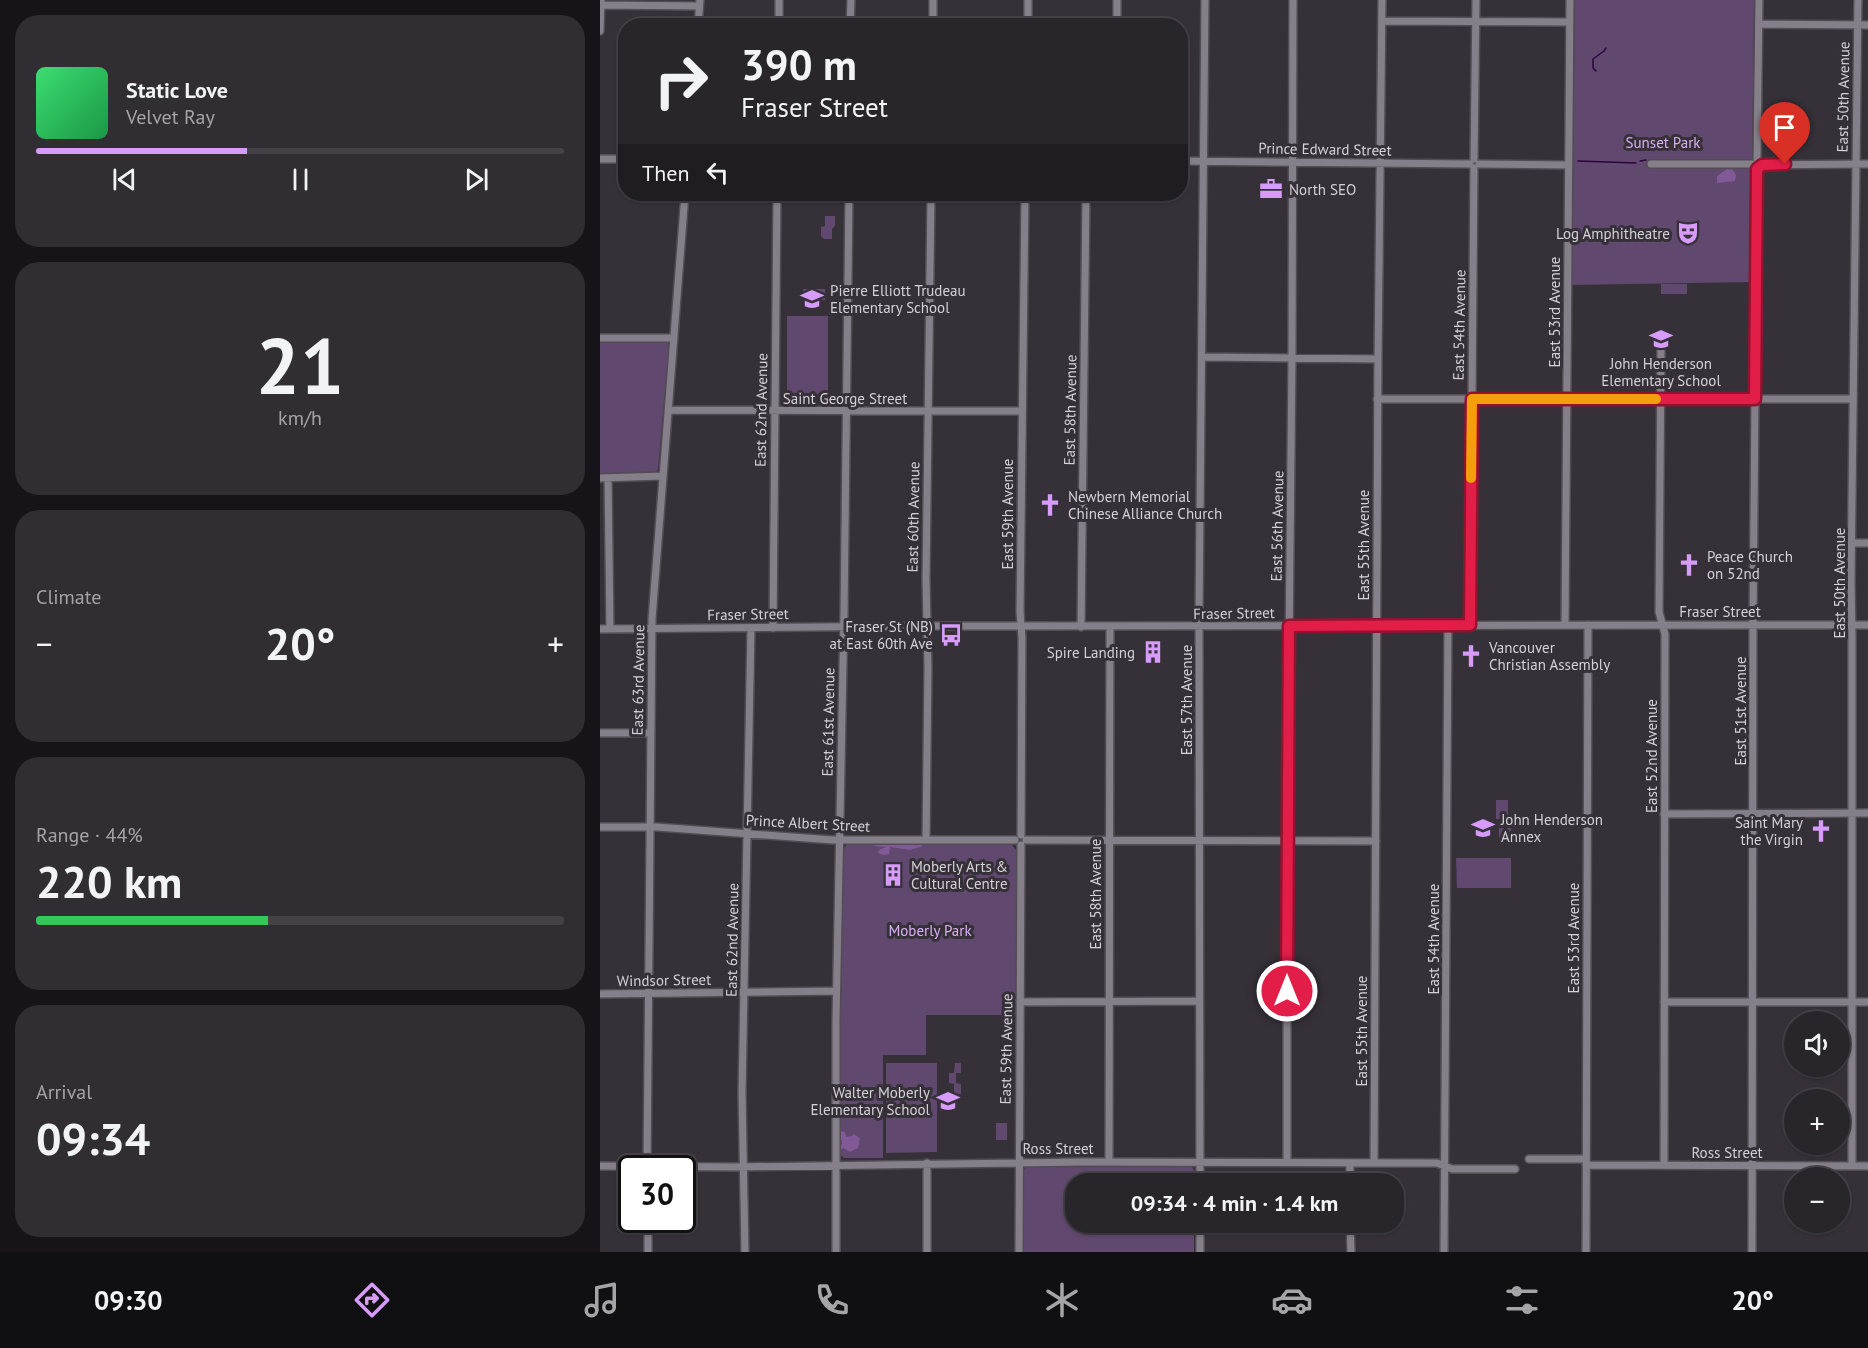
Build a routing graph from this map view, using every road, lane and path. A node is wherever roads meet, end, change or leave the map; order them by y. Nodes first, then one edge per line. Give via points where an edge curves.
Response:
1 (601, 0) edge
2 (779, 0) edge
3 (851, 0) edge
4 (933, 0) edge
5 (1028, 0) edge
6 (1117, 0) edge
7 (1205, 0) edge
8 (1293, 0) edge
9 (1382, 0) edge
10 (1476, 0) edge
11 (1570, 0) edge
12 (1759, 0) edge
13 (1858, 0) edge
14 (700, 3) edge
15 (600, 5) edge
16 (699, 18) edge
17 (779, 18) edge
18 (850, 18) edge
19 (933, 18) edge
20 (1028, 18) edge
21 (1117, 18) edge
22 (1382, 21) junction
23 (1476, 21) junction
24 (1570, 22) junction
25 (1759, 24) junction
26 (1858, 24) junction
27 (1868, 24) edge
28 (600, 32) edge
29 (600, 159) edge
30 (618, 159) edge
31 (1188, 161) edge
32 (1204, 161) junction
33 (1292, 162) junction
34 (1379, 164) junction
35 (1474, 164) junction
36 (1651, 164) dead end
37 (1757, 164) junction
38 (1855, 164) junction
39 (1868, 164) edge
40 (1568, 165) junction
41 (684, 201) edge
42 (777, 201) edge
43 (849, 201) edge
44 (931, 201) edge
45 (1025, 201) edge
46 (1086, 201) edge
47 (600, 338) edge
48 (674, 338) junction
49 (1661, 347) dead end
50 (1202, 357) junction
51 (1292, 358) junction
52 (1378, 358) junction
53 (1377, 399) junction
54 (1472, 399) junction
55 (1567, 399) junction
56 (1661, 399) junction
57 (1755, 399) junction
58 (1852, 399) junction
59 (669, 410) junction
60 (774, 411) junction
61 (847, 411) junction
62 (1021, 411) junction
63 (928, 412) junction
64 (663, 476) junction
65 (604, 478) edge
66 (1851, 543) junction
67 (1868, 543) edge
68 (1376, 625) junction
69 (1448, 625) junction
70 (1470, 625) junction
71 (1565, 625) junction
72 (1588, 625) junction
73 (1662, 625) junction
74 (1753, 625) junction
75 (1852, 625) junction
76 (1868, 625) edge
77 (927, 626) junction
78 (1021, 626) junction
79 (1199, 626) junction
80 (1289, 626) junction
81 (843, 627) junction
82 (1082, 627) junction
83 (1110, 627) junction
84 (751, 628) junction
85 (773, 628) junction
86 (600, 629) edge
87 (610, 629) junction
88 (652, 629) junction
89 (651, 733) junction
90 (600, 734) edge
91 (1753, 813) junction
92 (1852, 813) junction
93 (1868, 813) edge
94 (1664, 814) junction
95 (600, 826) edge
96 (650, 827) junction
97 (747, 834) junction
98 (839, 840) junction
99 (926, 840) junction
100 (1021, 840) junction
101 (1109, 840) junction
102 (1200, 840) junction
103 (1287, 840) junction
104 (1376, 841) junction
105 (836, 991) junction
106 (745, 992) junction
107 (648, 993) junction
108 (600, 994) edge
109 (1108, 1001) junction
110 (1199, 1001) junction
111 (1020, 1002) junction
112 (1664, 1002) junction
113 (1752, 1002) junction
114 (1852, 1002) junction
115 (1868, 1002) edge
116 (647, 1155) edge
117 (1528, 1159) dead end
118 (1287, 1161) junction
119 (1018, 1162) junction
120 (1109, 1162) junction
121 (1199, 1162) junction
122 (1586, 1162) junction
123 (927, 1163) junction
124 (1350, 1163) junction
125 (1374, 1163) junction
126 (835, 1164) junction
127 (1664, 1165) junction
128 (600, 1166) edge
129 (745, 1166) junction
130 (1445, 1166) junction
131 (1753, 1166) junction
132 (1852, 1166) junction
133 (1868, 1166) edge
134 (618, 1167) edge
135 (696, 1167) edge
136 (1515, 1169) dead end
137 (1200, 1173) edge
138 (1350, 1173) edge
139 (648, 1233) edge
140 (1200, 1233) edge
141 (1350, 1233) edge
142 (648, 1252) edge
143 (745, 1252) edge
144 (836, 1252) edge
145 (927, 1252) edge
146 (1019, 1252) edge
147 (1200, 1252) edge
148 (1351, 1252) edge
149 (1444, 1252) edge
150 (1586, 1252) edge
151 (1752, 1252) edge

1 - 15 street
2 - 17 street
3 - 18 street
4 - 19 street
5 - 20 street
6 - 21 street
7 - 32 street, East 57th Avenue
8 - 33 street, East 56th Avenue
9 - 22 street, East 55th Avenue
10 - 23 street, East 54th Avenue
11 - 24 street, East 53rd Avenue
12 - 25 street, East 51st Avenue
13 - 26 street, East 50th Avenue
14 - 15 street
14 - 16 street
15 - 28 street
22 - 23 street
22 - 34 street, East 55th Avenue
23 - 24 street
23 - 35 street, East 54th Avenue
24 - 40 street, East 53rd Avenue
25 - 26 street
25 - 37 street, East 51st Avenue
26 - 27 street
26 - 38 street, East 50th Avenue
29 - 30 street
31 - 32 street, Prince Edward Street
32 - 33 street, Prince Edward Street
32 - 50 street, East 57th Avenue
33 - 34 street, Prince Edward Street
33 - 51 street, East 56th Avenue
34 - 35 street, Prince Edward Street
34 - 52 street, East 55th Avenue
35 - 40 street, Prince Edward Street
35 - 54 street, East 54th Avenue
36 - 37 street
37 - 38 street
37 - 57 street, East 51st Avenue
38 - 39 street
38 - 58 street, East 50th Avenue
40 - 55 street, East 53rd Avenue
41 - 48 street, East 63rd Avenue
42 - 60 street, East 62nd Avenue
43 - 61 street, East 61st Avenue
44 - 63 street, East 60th Avenue
45 - 62 street, East 59th Avenue
46 - 82 street, East 58th Avenue
47 - 48 street
48 - 59 street, East 63rd Avenue
49 - 56 street, East 52nd Avenue
50 - 51 street
50 - 79 street, East 57th Avenue
51 - 52 street
51 - 80 street, East 56th Avenue
52 - 53 street, East 55th Avenue
53 - 54 street
53 - 68 street, East 55th Avenue
54 - 55 street
54 - 70 street, East 54th Avenue
55 - 56 street
55 - 71 street, East 53rd Avenue
56 - 57 street
56 - 73 street, East 52nd Avenue
57 - 58 street
57 - 74 street, East 51st Avenue
58 - 66 street, East 50th Avenue
59 - 60 street, Saint George Street
59 - 64 street, East 63rd Avenue
60 - 61 street, Saint George Street
60 - 85 street, East 62nd Avenue
61 - 63 street, Saint George Street
61 - 81 street, East 61st Avenue
62 - 63 street, Saint George Street
62 - 78 street, East 59th Avenue
63 - 77 street, East 60th Avenue
64 - 65 street
64 - 88 street, East 63rd Avenue
65 - 87 street
66 - 67 street
66 - 75 street, East 50th Avenue
68 - 69 street, Fraser Street
68 - 80 street, Fraser Street
68 - 104 street, East 55th Avenue
69 - 70 street, Fraser Street
69 - 130 street, East 54th Avenue
70 - 71 street, Fraser Street
71 - 72 street, Fraser Street
72 - 73 street, Fraser Street
72 - 122 street, East 53rd Avenue
73 - 74 street, Fraser Street
73 - 94 street, East 52nd Avenue
74 - 75 street, Fraser Street
74 - 91 street, East 51st Avenue
75 - 76 street, Fraser Street
75 - 92 street, East 50th Avenue
77 - 78 street, Fraser Street
77 - 81 street, Fraser Street
77 - 99 street, East 60th Avenue
78 - 82 street, Fraser Street
78 - 100 street, East 59th Avenue
79 - 80 street, Fraser Street
79 - 83 street, Fraser Street
79 - 102 street, East 57th Avenue
80 - 103 street, East 56th Avenue
81 - 85 street, Fraser Street
81 - 98 street, East 61st Avenue
82 - 83 street, Fraser Street
83 - 101 street, East 58th Avenue
84 - 85 street, Fraser Street
84 - 88 street, Fraser Street
84 - 97 street, East 62nd Avenue
86 - 87 street, Fraser Street
87 - 88 street, Fraser Street
88 - 89 street, East 63rd Avenue
89 - 90 street
89 - 96 street, East 63rd Avenue
91 - 92 street
91 - 94 street
91 - 113 street, East 51st Avenue
92 - 93 street
92 - 114 street, East 50th Avenue
94 - 112 street, East 52nd Avenue
95 - 96 street, Prince Albert Street
96 - 97 street, Prince Albert Street
96 - 107 street, East 63rd Avenue
97 - 98 street, Prince Albert Street
97 - 106 street, East 62nd Avenue
98 - 99 street, Prince Albert Street
98 - 105 street, East 61st Avenue
99 - 100 street, Prince Albert Street
100 - 101 street, Prince Albert Street
100 - 111 street, East 59th Avenue
101 - 102 street, Prince Albert Street
101 - 109 street, East 58th Avenue
102 - 103 street, Prince Albert Street
102 - 110 street, East 57th Avenue
103 - 104 street, Prince Albert Street
103 - 118 street, East 56th Avenue
104 - 125 street, East 55th Avenue
105 - 106 street, Windsor Street
105 - 126 street, East 61st Avenue
106 - 107 street, Windsor Street
106 - 129 street, East 62nd Avenue
107 - 108 street, Windsor Street
107 - 116 street, East 63rd Avenue
109 - 110 street
109 - 111 street
109 - 120 street, East 58th Avenue
110 - 121 street, East 57th Avenue
111 - 119 street, East 59th Avenue
112 - 113 street
112 - 127 street, East 52nd Avenue
113 - 114 street
113 - 131 street, East 51st Avenue
114 - 115 street
114 - 132 street, East 50th Avenue
117 - 122 street, Ross Street
118 - 121 street, Ross Street
118 - 124 street, Ross Street
119 - 120 street, Ross Street
119 - 123 street, Ross Street
119 - 146 street, East 59th Avenue
120 - 121 street, Ross Street
121 - 137 street, East 57th Avenue
122 - 127 street, Ross Street
122 - 150 street, East 53rd Avenue
123 - 126 street, Ross Street
123 - 145 street
124 - 125 street, Ross Street
124 - 138 street
125 - 130 street, Ross Street
126 - 129 street, Ross Street
126 - 144 street, East 61st Avenue
127 - 131 street, Ross Street
128 - 134 street, Ross Street
129 - 135 street, Ross Street
129 - 143 street, East 62nd Avenue
130 - 136 street, Ross Street
130 - 149 street, East 54th Avenue
131 - 132 street, Ross Street
131 - 151 street, East 51st Avenue
132 - 133 street, Ross Street
139 - 142 street
140 - 147 street
141 - 148 street

